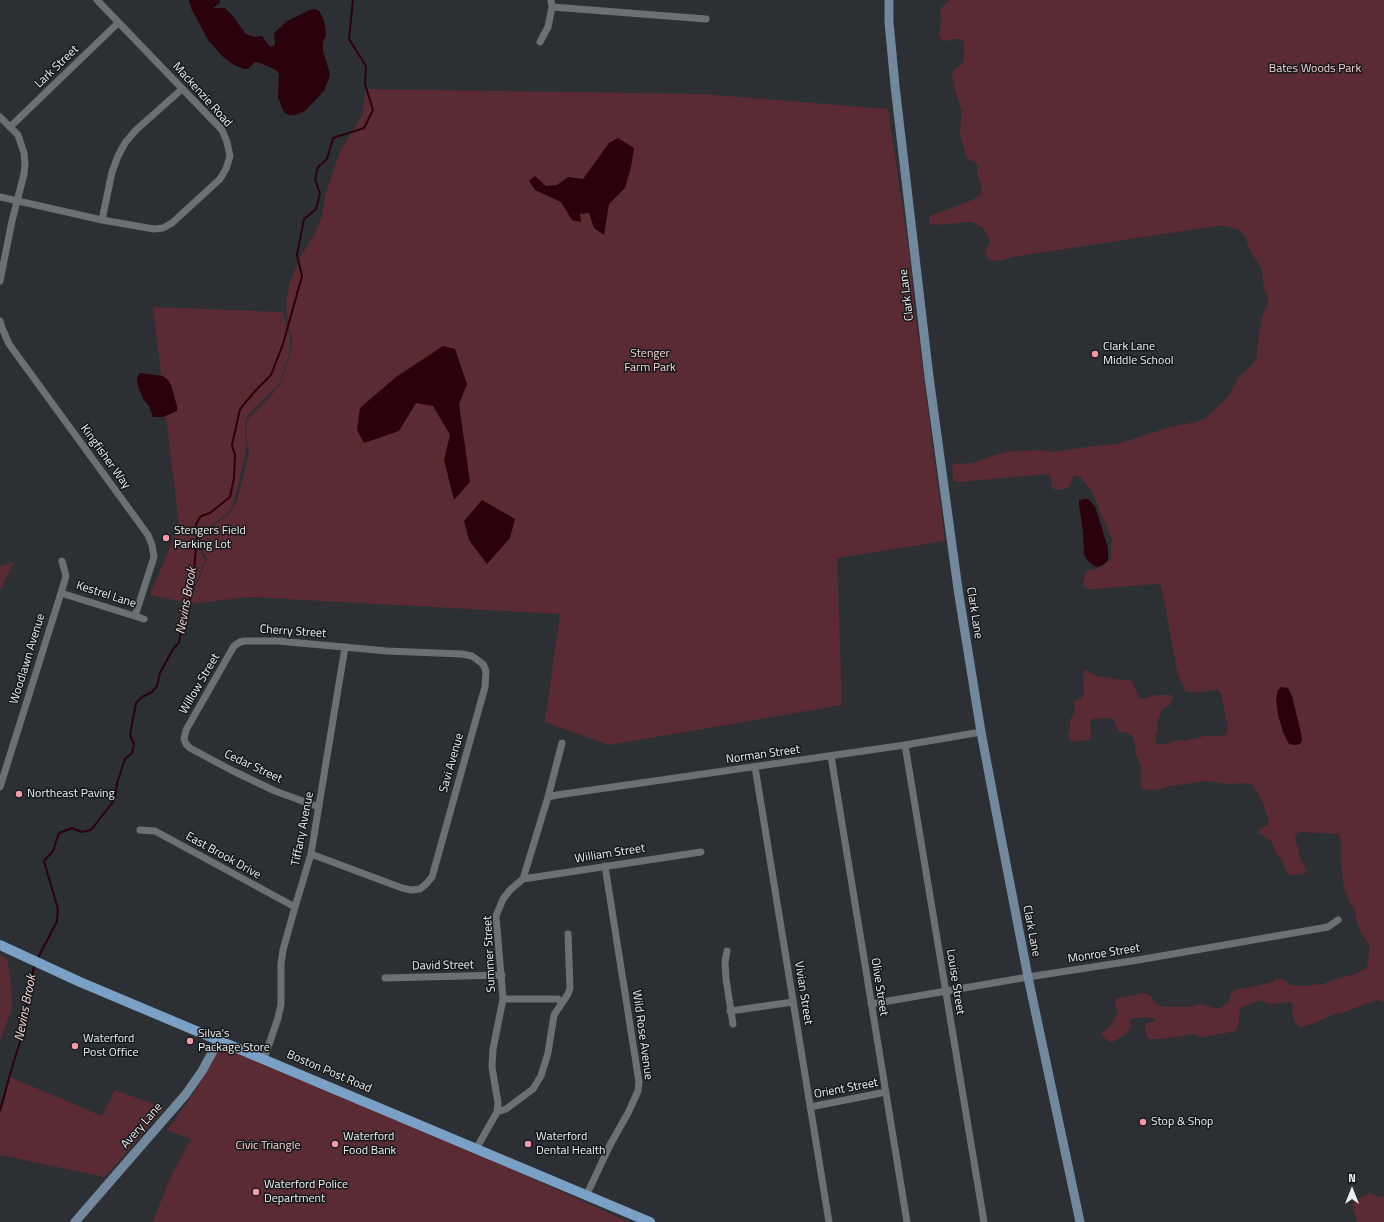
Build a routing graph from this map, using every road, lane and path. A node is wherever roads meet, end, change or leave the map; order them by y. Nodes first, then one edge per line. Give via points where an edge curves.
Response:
1 (97, 0) edge
2 (889, 0) edge
3 (552, 3) edge
4 (706, 19) dead end
5 (118, 23) junction
6 (540, 42) dead end
7 (182, 89) junction
8 (0, 117) edge
9 (10, 127) junction
10 (0, 197) edge
11 (18, 200) junction
12 (102, 220) junction
13 (0, 281) edge
14 (0, 320) edge
15 (62, 561) dead end
16 (61, 593) junction
17 (135, 616) junction
18 (144, 619) dead end
19 (240, 642) joint
20 (345, 647) junction
21 (981, 732) junction
22 (184, 739) joint
23 (562, 742) dead end
24 (905, 745) junction
25 (831, 756) junction
26 (755, 767) junction
27 (0, 785) edge
28 (548, 797) junction
29 (319, 807) junction
30 (140, 830) dead end
31 (701, 852) dead end
32 (311, 854) junction
33 (604, 866) junction
34 (523, 879) junction
35 (295, 907) junction
36 (1338, 920) dead end
37 (568, 934) dead end
38 (0, 945) edge
39 (727, 951) dead end
40 (502, 975) junction
41 (1028, 977) junction
42 (385, 978) dead end
43 (946, 991) junction
44 (503, 999) junction
45 (561, 1002) junction
46 (793, 1002) junction
47 (871, 1004) junction
48 (730, 1011) junction
49 (732, 1024) dead end
50 (219, 1040) junction
51 (264, 1059) junction
52 (886, 1092) junction
53 (810, 1107) junction
54 (497, 1112) junction
55 (476, 1149) junction
56 (586, 1196) junction
57 (75, 1222) edge
58 (650, 1222) edge
59 (829, 1222) edge
60 (907, 1222) edge
61 (984, 1222) edge
62 (1080, 1222) edge

1 - 5 street, Mackenzie Road
2 - 21 main road, Clark Lane via 895,86 929,377
3 - 4 street
3 - 6 street via 548,27
5 - 7 street, Mackenzie Road
5 - 9 street, Lark Street
7 - 12 street via 125,143 112,172
7 - 12 street, Mackenzie Road via 222,130 228,142 230,156 220,179 172,223 163,228 154,229
8 - 9 street
9 - 11 street via 18,135 24,153 24,174
10 - 11 street, Mackenzie Road
11 - 12 street, Mackenzie Road
11 - 13 street
14 - 17 street, Kingfisher Way via 10,344 148,535 154,557
15 - 16 street, Woodlawn Avenue via 66,576
16 - 17 street, Kestrel Lane
16 - 27 street, Woodlawn Avenue
17 - 18 street, Kestrel Lane
19 - 20 street, Cherry Street via 278,641
19 - 22 street, Willow Street via 234,646 186,730
20 - 29 street, Tiffany Avenue
20 - 32 street, Savi Avenue via 472,656 486,671 485,687 432,877 420,890 402,888
21 - 24 street, Norman Street
21 - 41 main road, Clark Lane
22 - 29 street, Cedar Street via 190,748 231,770 275,791
23 - 28 street
24 - 25 street, Norman Street
24 - 43 street, Louise Street
25 - 26 street, Norman Street
25 - 47 street, Olive Street
26 - 28 street, Norman Street
26 - 46 street, Vivian Street
28 - 34 street
29 - 32 street, Tiffany Avenue
30 - 35 street, East Brook Drive via 155,831
31 - 33 street, William Street
32 - 35 street, Tiffany Avenue
33 - 34 street, William Street
33 - 56 street, Wild Rose Avenue via 639,1082 638,1091 628,1113
34 - 40 street, Summer Street via 503,899 496,916
35 - 51 street, Tiffany Avenue via 283,950 281,1004
36 - 41 street, Monroe Street via 1328,927
37 - 45 street via 570,988
38 - 50 main road, Boston Post Road
39 - 48 street via 725,966
40 - 42 street, David Street
40 - 44 street, Summer Street
41 - 43 street, Monroe Street
41 - 62 main road, Clark Lane
43 - 47 street, Monroe Street
43 - 61 street, Louise Street
44 - 45 street
44 - 54 street, Summer Street via 492,1067
45 - 54 street via 552,1021 548,1053 538,1083 523,1097
46 - 48 street
46 - 53 street, Vivian Street
47 - 52 street, Olive Street
48 - 49 street
50 - 51 main road, Boston Post Road
50 - 57 main road, Avery Lane via 186,1094
51 - 55 main road, Boston Post Road
52 - 53 street, Orient Street
52 - 60 street, Olive Street
53 - 59 street, Vivian Street
54 - 55 street
55 - 56 main road, Boston Post Road
56 - 58 main road, Boston Post Road

